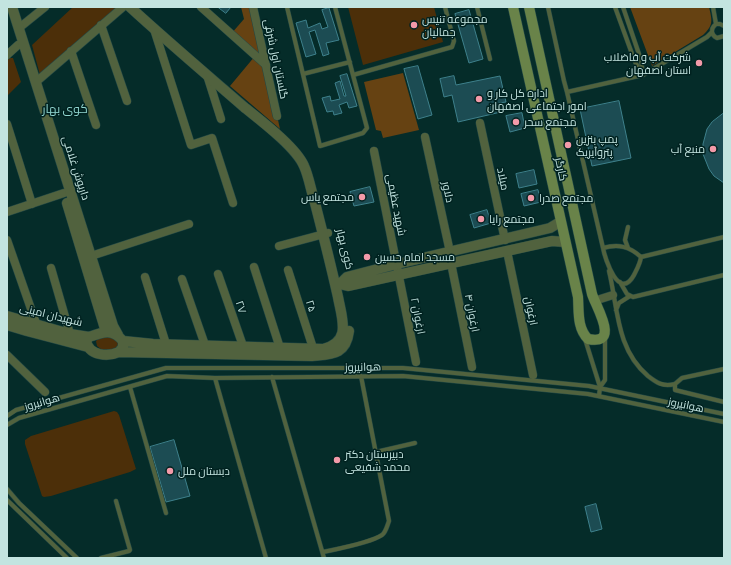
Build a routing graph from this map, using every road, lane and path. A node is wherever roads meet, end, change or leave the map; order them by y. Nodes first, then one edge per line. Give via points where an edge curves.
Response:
1 (12, 7) edge
2 (45, 7) edge
3 (123, 7) edge
4 (130, 7) edge
5 (137, 7) edge
6 (201, 7) edge
7 (253, 7) edge
8 (288, 7) edge
9 (335, 7) edge
10 (445, 7) edge
11 (477, 7) edge
12 (513, 7) edge
13 (529, 7) edge
14 (548, 7) edge
15 (616, 7) edge
16 (623, 7) edge
17 (713, 7) edge
18 (7, 12) edge
19 (716, 24) junction
20 (101, 25) junction
21 (724, 26) edge
22 (19, 28) junction
23 (156, 28) junction
24 (712, 32) junction
25 (724, 36) edge
26 (18, 45) junction
27 (71, 51) junction
28 (7, 54) edge
29 (490, 59) dead end
30 (350, 62) junction
31 (266, 65) junction
32 (303, 74) junction
33 (207, 75) junction
34 (643, 75) junction
35 (354, 76) junction
36 (36, 82) junction
37 (567, 92) junction
38 (128, 101) dead end
39 (43, 116) junction
40 (277, 116) dead end
41 (221, 119) dead end
42 (480, 123) dead end
43 (7, 124) edge
44 (96, 125) dead end
45 (425, 137) dead end
46 (374, 151) dead end
47 (64, 193) junction
48 (232, 203) dead end
49 (32, 204) junction
50 (7, 212) edge
51 (560, 222) junction
52 (189, 224) dead end
53 (628, 227) dead end
54 (326, 233) junction
55 (724, 237) edge
56 (7, 240) edge
57 (505, 240) junction
58 (565, 242) junction
59 (279, 246) dead end
60 (603, 248) junction
61 (629, 250) junction
62 (507, 251) junction
63 (450, 252) junction
64 (91, 256) junction
65 (641, 257) junction
66 (451, 263) junction
67 (607, 263) junction
68 (397, 264) junction
69 (254, 267) dead end
70 (51, 268) dead end
71 (288, 270) dead end
72 (218, 274) dead end
73 (399, 275) junction
74 (724, 275) edge
75 (145, 277) dead end
76 (182, 280) dead end
77 (620, 282) junction
78 (338, 284) junction
79 (613, 295) junction
80 (630, 296) junction
81 (594, 301) junction
82 (616, 311) junction
83 (7, 316) edge
84 (7, 324) edge
85 (37, 326) junction
86 (106, 332) junction
87 (605, 333) junction
88 (70, 334) junction
89 (584, 335) junction
90 (120, 338) junction
91 (88, 342) junction
92 (166, 344) junction
93 (205, 345) junction
94 (243, 346) junction
95 (280, 348) junction
96 (313, 348) junction
97 (120, 352) junction
98 (7, 355) edge
99 (416, 362) dead end
100 (472, 367) dead end
101 (246, 368) junction
102 (333, 368) junction
103 (724, 368) edge
104 (424, 370) junction
105 (533, 375) dead end
106 (332, 376) junction
107 (361, 376) junction
108 (246, 377) junction
109 (272, 377) junction
110 (215, 378) junction
111 (423, 378) junction
112 (675, 384) junction
113 (664, 386) junction
114 (130, 387) junction
115 (600, 387) junction
116 (675, 390) junction
117 (45, 392) dead end
118 (67, 396) junction
119 (599, 396) junction
120 (724, 402) edge
121 (69, 404) junction
122 (691, 407) junction
123 (724, 414) edge
124 (690, 415) junction
125 (7, 416) edge
126 (724, 422) edge
127 (7, 426) edge
128 (415, 443) dead end
129 (376, 452) junction
130 (7, 489) edge
131 (7, 500) edge
132 (116, 500) dead end
133 (28, 512) junction
134 (166, 513) dead end
135 (24, 517) junction
136 (323, 552) junction
137 (67, 558) edge
138 (77, 558) edge
139 (101, 558) edge
140 (266, 558) edge
141 (324, 558) edge

1 - 22 street, داریوش غلامی
2 - 22 street
3 - 20 street
4 - 23 street, کوی بهار
5 - 23 street, کوی بهار
6 - 31 street
7 - 31 street, گلستان اول شرقی
8 - 32 lane
9 - 30 lane
10 - 35 lane via 454,41 452,47
11 - 29 lane
12 - 51 main road, کارگر
13 - 81 main road, کارگر
14 - 37 lane
15 - 34 lane via 635,62
16 - 34 lane via 641,60
17 - 19 lane
18 - 26 street, داریوش غلامی
19 - 21 lane
19 - 24 lane
20 - 27 street
20 - 38 street
22 - 36 street, داریوش غلامی
23 - 33 street, کوی بهار
23 - 48 street via 191,145 212,138
23 - 54 street, کوی بهار via 299,149 319,193
24 - 25 lane via 717,38
24 - 34 lane
26 - 28 street
26 - 39 street, داریوش غلامی
27 - 36 street
27 - 44 street
30 - 32 lane
30 - 35 lane
31 - 40 street, گلستان اول شرقی
32 - 35 lane via 320,146 366,130
33 - 41 street
33 - 54 street, کوی بهار via 287,144 304,164
34 - 37 lane
36 - 39 street, داریوش غلامی
37 - 60 lane
39 - 47 street, داریوش غلامی
39 - 64 street, داریوش غلامی
42 - 57 street, میلاد
43 - 49 street
45 - 63 street, دلاور
46 - 68 street, شهید عظیمی
47 - 49 street
47 - 86 street, داریوش غلامی
49 - 50 street
51 - 57 street via 550,228
51 - 58 main road, کارگر
52 - 64 street
53 - 61 lane via 625,240
54 - 59 street
54 - 78 street, کوی بهار
55 - 65 lane
56 - 85 street
57 - 62 street
57 - 63 street
58 - 62 street via 552,241
58 - 89 main road, کارگر
60 - 61 lane via 618,245
60 - 67 lane
61 - 65 lane
62 - 66 street
62 - 105 street, ارغوان
63 - 68 street
64 - 90 street, داریوش غلامی via 113,326
65 - 77 lane via 632,277 625,283
66 - 73 street
66 - 100 street, ارغوان ۴
67 - 77 lane via 610,272
67 - 79 lane
68 - 73 street, شهید عظیمی
68 - 78 street via 347,277
69 - 95 street
70 - 88 street
71 - 96 street, ۲۵
72 - 94 street, ۲۷
73 - 78 street via 348,286
73 - 99 street, ارغوان ۲
74 - 80 lane
75 - 92 street
76 - 93 street
77 - 80 lane
78 - 96 street, کوی بهار via 342,337 331,347
78 - 97 street, کوی بهار via 348,315 349,332 347,342 333,354 312,356
79 - 81 street
79 - 82 lane
80 - 82 lane via 619,302
81 - 87 main road, کارگر via 604,322
82 - 113 lane via 629,354 642,371
83 - 85 street, شهیدان امینی
84 - 91 street, شهیدان امینی via 27,331
85 - 88 street, شهیدان امینی
86 - 90 street, کوی بهار
86 - 91 street
87 - 89 main road via 598,340 588,339
87 - 115 lane via 605,380
88 - 91 street, شهیدان امینی
89 - 115 lane
90 - 92 street, کوی بهار
90 - 97 street via 123,347
91 - 97 street, کوی بهار via 95,352 103,355
92 - 93 street, کوی بهار
93 - 94 street, کوی بهار
94 - 95 street, کوی بهار
95 - 96 street, کوی بهار
98 - 117 street
101 - 102 lane, هوانیروز
101 - 108 lane
101 - 118 lane, هوانیروز via 166,368
102 - 104 lane, هوانیروز
102 - 106 lane
103 - 112 lane via 682,378
104 - 111 lane
104 - 115 lane, هوانیروز
106 - 107 lane, هوانیروز
106 - 109 lane, هوانیروز
107 - 111 lane, هوانیروز
107 - 129 lane
108 - 109 lane, هوانیروز
108 - 110 lane, هوانیروز
109 - 136 lane
110 - 114 lane, هوانیروز via 167,376
110 - 140 lane
111 - 119 lane, هوانیروز
112 - 113 lane
112 - 116 lane
113 - 116 lane
114 - 121 lane, هوانیروز
114 - 134 lane
115 - 119 lane
115 - 122 lane, هوانیروز
116 - 120 lane
118 - 121 lane
118 - 125 lane, هوانیروز via 16,410
119 - 124 lane, هوانیروز
121 - 127 lane, هوانیروز via 19,418
122 - 123 lane, هوانیروز
122 - 124 lane
124 - 126 lane, هوانیروز
128 - 129 lane
129 - 136 lane via 389,521 387,528 383,535 374,539
130 - 133 lane
131 - 135 lane
132 - 139 lane via 130,550
133 - 135 lane
133 - 138 lane
135 - 137 lane
136 - 141 lane

